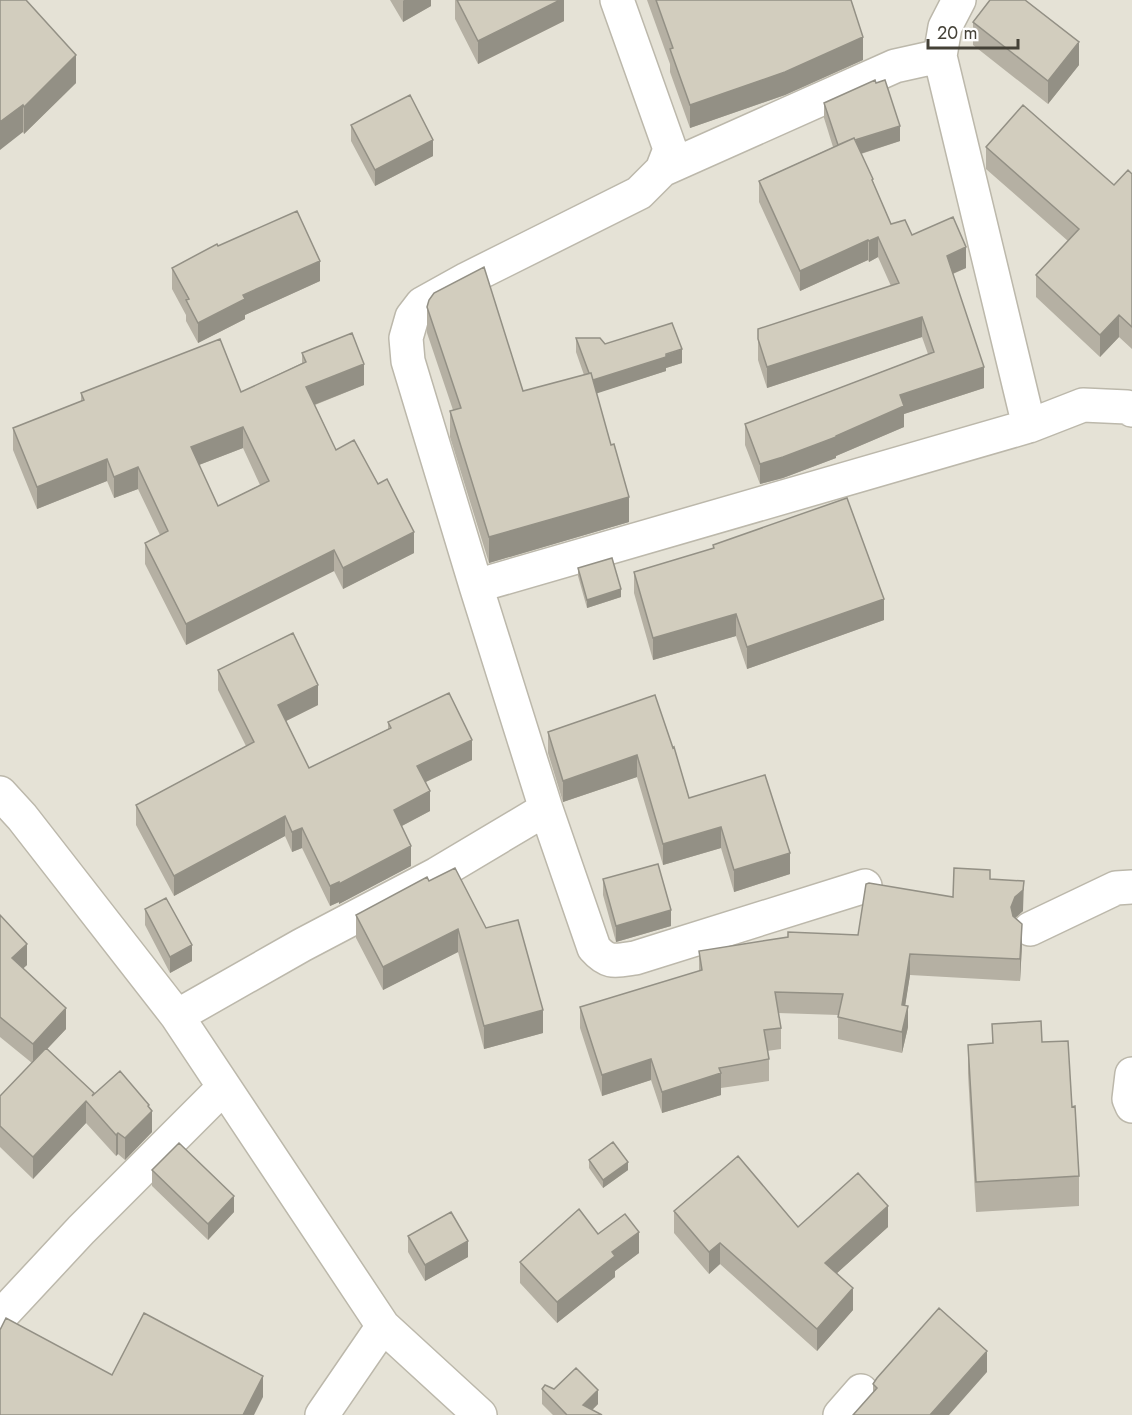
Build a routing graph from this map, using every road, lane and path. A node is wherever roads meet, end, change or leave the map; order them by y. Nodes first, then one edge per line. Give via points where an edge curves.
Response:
1 (617, 0) edge
2 (959, 0) edge
3 (940, 56) junction
4 (663, 170) junction
5 (1132, 410) edge
6 (1029, 426) junction
7 (476, 585) junction
8 (0, 793) edge
9 (546, 809) junction
10 (865, 886) edge
11 (1132, 886) edge
12 (1030, 928) dead end
13 (177, 1016) junction
14 (1132, 1074) edge
15 (224, 1087) junction
16 (1132, 1106) edge
17 (0, 1317) edge
18 (382, 1326) junction
19 (322, 1415) edge
20 (480, 1415) edge

1 - 4 street via 670,149
2 - 3 street via 945,27
3 - 4 street via 895,66
3 - 6 street
4 - 7 street via 639,193 467,279 422,304 412,317 406,338 408,361
5 - 6 street via 1083,405
6 - 7 street
7 - 9 street
8 - 13 street
9 - 10 street via 594,948 613,962
9 - 13 street via 437,874
11 - 12 street via 1116,888
13 - 15 street
14 - 16 street
15 - 17 street
15 - 18 street
18 - 19 street
18 - 20 street

